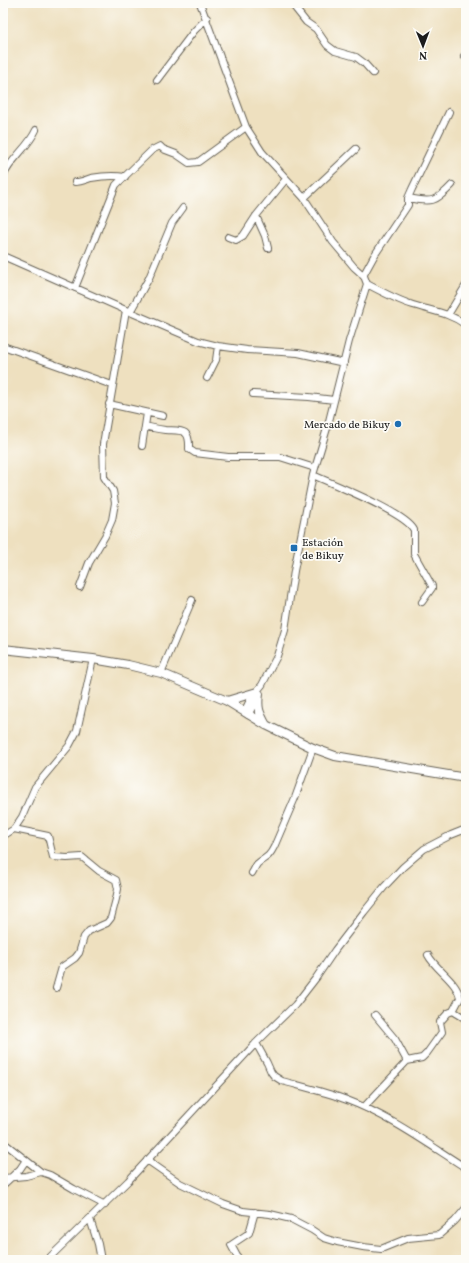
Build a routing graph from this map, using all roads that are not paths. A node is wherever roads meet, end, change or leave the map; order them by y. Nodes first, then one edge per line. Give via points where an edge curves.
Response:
1 (200, 3) edge
2 (292, 3) edge
3 (207, 18) junction
4 (373, 73) dead end
5 (157, 80) dead end
6 (449, 112) dead end
7 (246, 127) junction
8 (36, 130) dead end
9 (356, 149) dead end
10 (4, 173) edge
11 (112, 177) junction
12 (125, 177) junction
13 (286, 179) junction
14 (75, 182) dead end
15 (116, 185) junction
16 (452, 185) dead end
17 (304, 198) junction
18 (408, 198) junction
19 (183, 208) dead end
20 (256, 216) junction
21 (228, 237) dead end
22 (268, 248) dead end
23 (3, 256) edge
24 (363, 276) junction
25 (367, 284) junction
26 (466, 285) edge
27 (75, 288) junction
28 (128, 311) junction
29 (448, 315) junction
30 (466, 325) edge
31 (3, 346) edge
32 (218, 346) junction
33 (344, 363) junction
34 (207, 378) dead end
35 (112, 385) junction
36 (253, 394) dead end
37 (334, 400) junction
38 (109, 404) junction
39 (147, 413) junction
40 (162, 416) dead end
41 (145, 426) junction
42 (142, 446) dead end
43 (315, 468) junction
44 (313, 474) junction
45 (80, 586) dead end
46 (192, 600) dead end
47 (422, 602) dead end
48 (3, 649) edge
49 (93, 659) junction
50 (162, 673) junction
51 (258, 692) junction
52 (227, 702) junction
53 (246, 714) junction
54 (266, 725) junction
55 (313, 748) junction
56 (466, 778) edge
57 (14, 829) junction
58 (466, 829) edge
59 (3, 836) edge
60 (252, 873) dead end
61 (428, 955) dead end
62 (56, 988) dead end
63 (453, 1011) junction
64 (375, 1014) dead end
65 (466, 1019) edge
66 (256, 1044) junction
67 (407, 1061) junction
68 (364, 1107) junction
69 (3, 1142) edge
70 (26, 1160) junction
71 (147, 1160) junction
72 (466, 1168) edge
73 (41, 1172) junction
74 (11, 1177) junction
75 (3, 1178) edge
76 (3, 1185) edge
77 (105, 1205) junction
78 (466, 1208) edge
79 (255, 1212) junction
80 (90, 1219) junction
81 (47, 1260) edge
82 (101, 1260) edge
83 (240, 1260) edge

1 - 3 street
2 - 4 street via 327,45 356,57
3 - 5 street
3 - 7 street
6 - 18 street
7 - 12 street via 198,162 189,163 160,146 152,150
7 - 13 street via 262,152
8 - 10 street
9 - 17 street
11 - 12 street
11 - 14 street
11 - 15 street
12 - 15 street
13 - 17 street
13 - 20 street
15 - 27 street
16 - 18 street via 436,199 422,201
17 - 24 street via 333,242
18 - 24 street via 408,205
19 - 28 street via 172,223 149,278
20 - 21 street via 239,240
20 - 22 street
23 - 27 street
24 - 25 street
25 - 29 street via 391,297
25 - 33 street
26 - 29 street
27 - 28 street
28 - 32 street via 198,341
28 - 35 street
29 - 30 street
31 - 35 street
32 - 33 street via 298,353
32 - 34 street via 216,360
33 - 37 street
35 - 38 street
36 - 37 street
37 - 43 street
38 - 39 street
38 - 45 street via 103,444 104,476 113,491 115,503 106,536 89,563
39 - 40 street
39 - 41 street
41 - 42 street
41 - 43 street via 180,430 187,434 190,440 189,449 195,453 228,458 280,457
43 - 44 street
44 - 47 street via 398,516 413,527 414,554 432,586
44 - 51 street via 285,630 277,656
46 - 50 street
48 - 49 main road
49 - 50 main road
49 - 57 street via 77,731 69,746 35,787
50 - 52 main road
51 - 52 main road
51 - 53 street via 248,702
51 - 54 main road via 259,712
52 - 53 main road
53 - 54 main road
54 - 55 main road
55 - 56 main road via 335,756
55 - 60 street via 274,847
57 - 59 street
57 - 62 street via 48,836 53,857 82,856 118,884 110,918 107,923 89,931 84,937 79,953 62,966
58 - 66 street via 424,849 403,866 364,912 295,1005
61 - 63 street via 436,968 457,989 460,998
63 - 65 street
63 - 67 street via 440,1022 442,1032 427,1053 422,1058
64 - 67 street
66 - 68 street via 271,1072 282,1081 346,1099
66 - 71 street
67 - 68 street
68 - 72 street
69 - 70 street
70 - 73 street
70 - 74 street
71 - 77 street
71 - 79 street via 180,1183 223,1204
73 - 74 street
73 - 77 street
74 - 75 street
74 - 76 street
77 - 80 street
78 - 79 street via 438,1235 408,1238 381,1249 337,1242 324,1238 291,1219
79 - 83 street via 249,1233 230,1245
80 - 81 street
80 - 82 street

